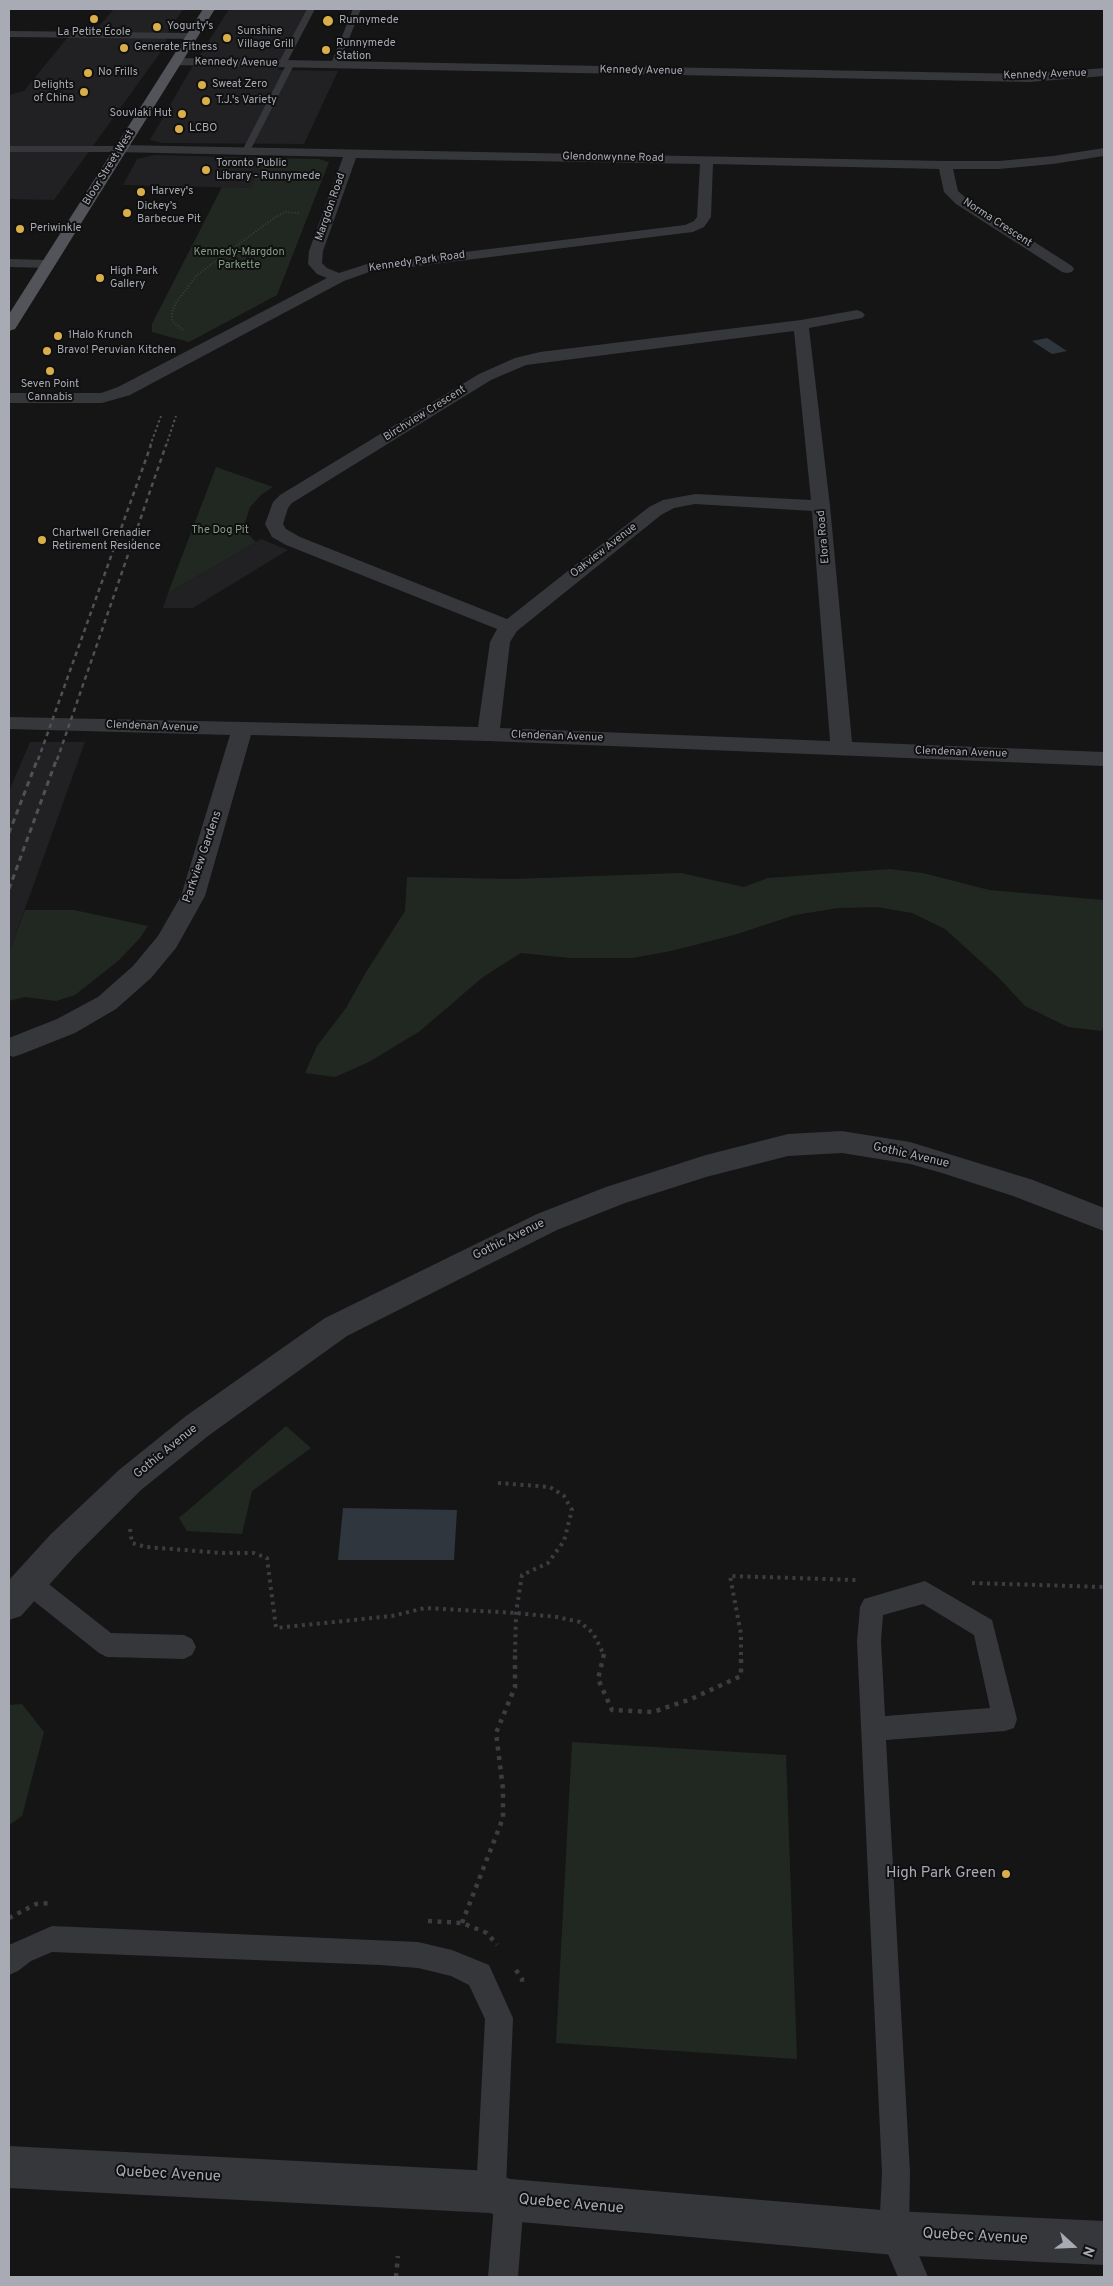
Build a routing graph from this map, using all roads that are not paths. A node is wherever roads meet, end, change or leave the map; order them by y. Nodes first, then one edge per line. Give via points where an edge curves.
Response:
1 (209, 9) edge
2 (311, 9) edge
3 (357, 9) edge
4 (9, 34) edge
5 (193, 36) junction
6 (177, 62) junction
7 (286, 64) junction
8 (334, 66) junction
9 (1104, 72) edge
10 (9, 144) edge
11 (79, 148) junction
12 (120, 149) junction
13 (9, 150) edge
14 (246, 151) junction
15 (1104, 152) edge
16 (351, 153) junction
17 (707, 160) junction
18 (945, 165) junction
19 (9, 263) edge
20 (49, 264) junction
21 (1067, 269) dead end
22 (339, 278) junction
23 (858, 315) dead end
24 (801, 325) junction
25 (9, 326) edge
26 (9, 398) edge
27 (821, 506) junction
28 (509, 627) junction
29 (9, 723) edge
30 (242, 729) junction
31 (488, 734) junction
32 (842, 749) junction
33 (1104, 759) edge
34 (13, 1047) dead end
35 (1104, 1220) edge
36 (28, 1582) junction
37 (9, 1604) edge
38 (184, 1647) dead end
39 (875, 1729) junction
40 (9, 1962) edge
41 (9, 2167) edge
42 (500, 2196) junction
43 (894, 2233) junction
44 (1104, 2243) edge
45 (503, 2277) edge
46 (913, 2277) edge

1 - 5 main road, Bloor Street West
2 - 7 lane
3 - 8 lane
4 - 5 street
5 - 6 main road, Bloor Street West
6 - 7 street, Kennedy Avenue
6 - 12 main road, Bloor Street West
7 - 8 street, Kennedy Avenue
7 - 14 lane
8 - 9 street, Kennedy Avenue via 1029,78
10 - 11 lane
11 - 12 lane
11 - 13 lane
12 - 14 street, Glendonwynne Road
12 - 20 main road, Bloor Street West
14 - 16 street, Glendonwynne Road
15 - 18 street, Glendonwynne Road via 1008,164
16 - 17 street, Glendonwynne Road
16 - 22 street, Margdon Road via 316,251 315,264
17 - 18 street, Glendonwynne Road
17 - 22 street, Kennedy Park Road via 704,217 699,224 688,229 367,268
18 - 21 street, Norma Crescent via 952,192 961,201
19 - 20 street
20 - 25 main road, Bloor Street West
22 - 26 street, Kennedy Park Road via 124,391 95,399
23 - 24 street, Birchview Crescent
24 - 27 street, Elora Road
24 - 28 street, Birchview Crescent via 521,361 485,377 279,506 274,524 278,533 293,541
27 - 28 street, Oakview Avenue via 709,500 682,500 669,504
27 - 32 street, Elora Road
28 - 31 street, Oakview Avenue via 500,642
29 - 30 street, Clendenan Avenue
30 - 31 street, Clendenan Avenue
30 - 34 street, Parkview Gardens via 193,896 167,942 142,972 107,1003 66,1026
31 - 32 street, Clendenan Avenue
32 - 33 street, Clendenan Avenue
35 - 36 street, Gothic Avenue via 1023,1188 943,1162 842,1142 788,1145 706,1166 616,1195 547,1222 336,1327 197,1426 130,1480
36 - 37 street, Gothic Avenue
36 - 38 lane via 107,1645
39 - 39 lane via 1005,1719 984,1628 925,1592 872,1607 869,1641
39 - 43 lane via 896,2173
40 - 42 lane via 22,1952 52,1939 418,1955 452,1963 479,1975 499,2018
41 - 42 street, Quebec Avenue
42 - 43 street, Quebec Avenue
42 - 45 lane
43 - 44 street, Quebec Avenue
43 - 46 lane

